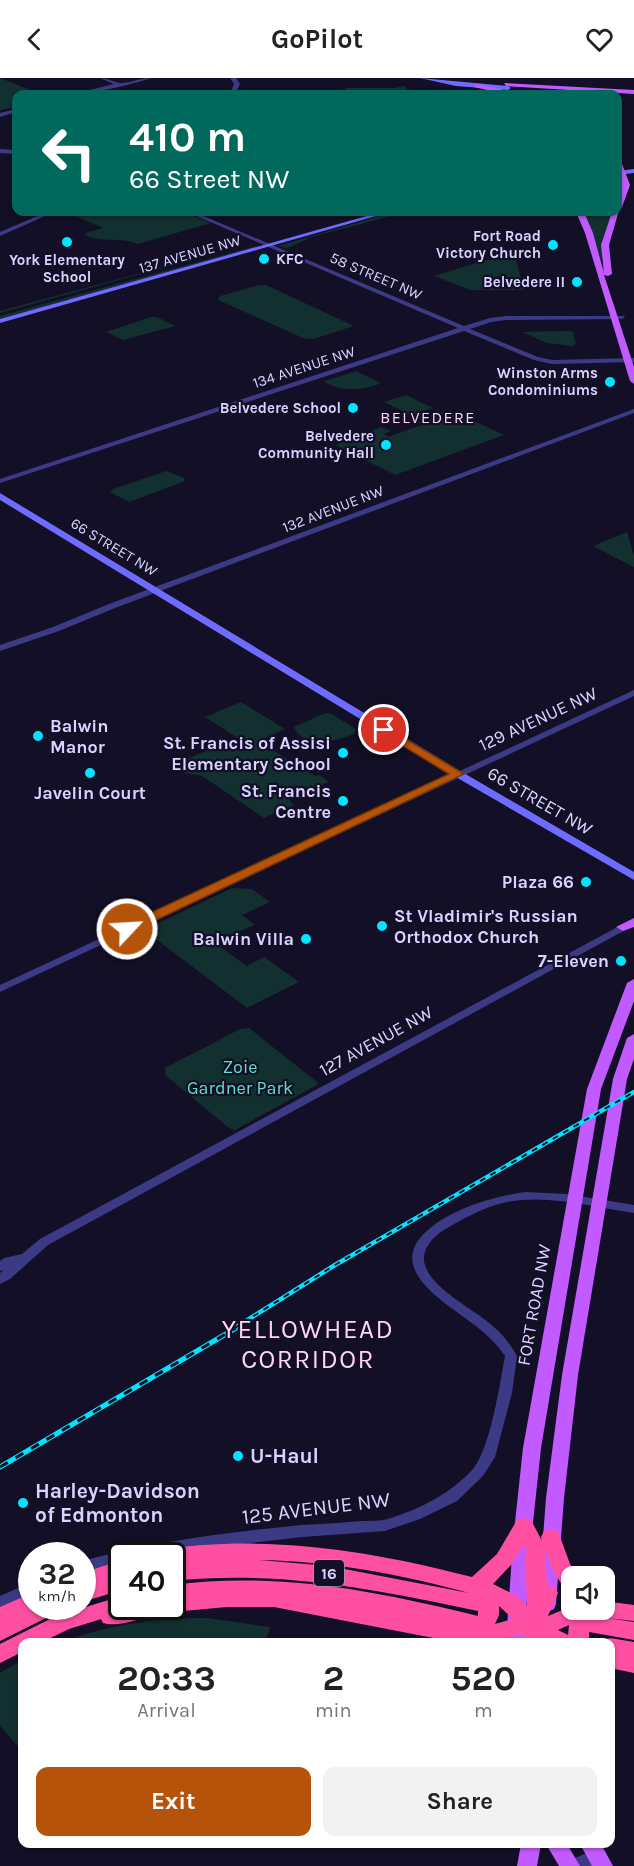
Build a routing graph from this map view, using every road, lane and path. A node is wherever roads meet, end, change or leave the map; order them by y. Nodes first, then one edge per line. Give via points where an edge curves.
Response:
1 (102, 78) edge
2 (148, 78) edge
3 (158, 78) edge
4 (423, 78) edge
5 (442, 78) edge
6 (434, 79) edge
7 (566, 79) edge
8 (473, 83) junction
9 (122, 85) junction
10 (506, 86) edge
11 (97, 90) edge
12 (103, 90) edge
13 (560, 90) edge
14 (601, 90) edge
15 (622, 176) edge
16 (622, 196) edge
17 (42, 216) edge
18 (200, 216) edge
19 (357, 216) edge
20 (372, 216) edge
21 (582, 216) edge
22 (614, 216) edge
23 (0, 234) edge
24 (266, 244) junction
25 (601, 265) junction
26 (0, 315) edge
27 (618, 317) junction
28 (0, 321) edge
29 (464, 328) junction
30 (632, 358) edge
31 (634, 381) edge
32 (634, 413) edge
33 (0, 481) edge
34 (0, 496) edge
35 (0, 503) edge
36 (152, 592) junction
37 (1, 649) edge
38 (634, 693) edge
39 (458, 774) junction
40 (634, 877) edge
41 (630, 926) edge
42 (634, 983) edge
43 (0, 989) edge
44 (634, 1038) edge
45 (576, 1199) junction
46 (599, 1204) junction
47 (634, 1209) edge
48 (22, 1258) junction
49 (0, 1267) edge
50 (0, 1280) edge
51 (524, 1526) junction
52 (552, 1537) junction
53 (186, 1544) edge
54 (186, 1556) edge
55 (561, 1567) edge
56 (186, 1572) edge
57 (186, 1591) edge
58 (548, 1593) joint
59 (18, 1594) edge
60 (0, 1602) edge
61 (186, 1603) edge
62 (478, 1604) junction
63 (18, 1607) edge
64 (108, 1608) edge
65 (615, 1610) edge
66 (615, 1613) edge
67 (0, 1617) edge
68 (108, 1618) edge
69 (632, 1618) edge
70 (24, 1620) edge
71 (586, 1621) edge
72 (531, 1630) edge
73 (0, 1632) edge
74 (32, 1638) edge
75 (52, 1638) edge
76 (457, 1638) edge
77 (552, 1638) edge
78 (18, 1645) edge
79 (615, 1648) edge
80 (634, 1651) edge
81 (0, 1654) edge
82 (18, 1654) edge
83 (615, 1660) edge
84 (0, 1664) edge
85 (634, 1666) edge
86 (615, 1670) edge
87 (530, 1848) edge
88 (559, 1848) edge
89 (597, 1859) edge
90 (527, 1866) edge
91 (572, 1866) edge

1 - 9 street
2 - 9 street
3 - 9 street
4 - 6 main road
5 - 6 main road
5 - 8 main road
6 - 8 main road
7 - 14 main road
8 - 10 main road
8 - 10 main road via 499,90
9 - 11 street
9 - 12 street
10 - 13 main road
15 - 16 main road via 626,185
17 - 23 street
18 - 24 street, 58 STREET NW
19 - 24 main road, 137 AVENUE NW
20 - 24 main road, 137 AVENUE NW
21 - 25 main road
22 - 25 main road
24 - 26 main road, 137 AVENUE NW
24 - 28 main road, 137 AVENUE NW
24 - 29 street, 58 STREET NW
25 - 27 main road
27 - 29 street, 134 AVENUE NW via 506,318
27 - 30 main road
29 - 30 street, 58 STREET NW via 552,362
29 - 33 street, 134 AVENUE NW
30 - 31 main road
32 - 36 street, 132 AVENUE NW
34 - 36 main road, 66 STREET NW
35 - 36 main road, 66 STREET NW
36 - 37 street, 132 AVENUE NW
36 - 39 main road, 66 STREET NW
38 - 39 street, 129 AVENUE NW
39 - 40 main road, 66 STREET NW
39 - 43 street, 129 AVENUE NW
41 - 48 street, 127 AVENUE NW via 44,1242
42 - 45 main road, FORT ROAD NW via 594,1089
44 - 46 main road via 620,1079
45 - 46 street
45 - 51 main road, FORT ROAD NW via 535,1428
45 - 53 street, 125 AVENUE NW via 546,1195 499,1198 436,1230 418,1252 418,1266 427,1280 497,1338 508,1350 511,1364 492,1448 478,1472 452,1497 385,1525
46 - 47 street
46 - 52 main road via 573,1357
48 - 49 street, 127 AVENUE NW
48 - 50 street, 127 AVENUE NW
51 - 62 highway via 491,1574
51 - 72 highway via 535,1546 537,1573
52 - 55 highway
52 - 58 main road
54 - 62 highway via 296,1553 346,1558
56 - 62 highway, 16 via 231,1567 294,1569 382,1582
57 - 62 highway, 16 via 223,1587 298,1589
58 - 72 highway
59 - 60 street
61 - 76 highway via 274,1599 424,1627
62 - 72 highway via 498,1595
62 - 76 highway via 489,1603 490,1614 479,1629
63 - 67 highway
64 - 74 highway via 63,1622
65 - 69 highway
66 - 69 highway
68 - 75 highway
69 - 71 highway
70 - 73 highway
71 - 72 highway
72 - 76 highway
72 - 77 highway
78 - 81 highway
79 - 80 highway
82 - 84 highway
83 - 85 highway
85 - 86 highway
87 - 90 main road
88 - 91 main road
89 - 91 street

